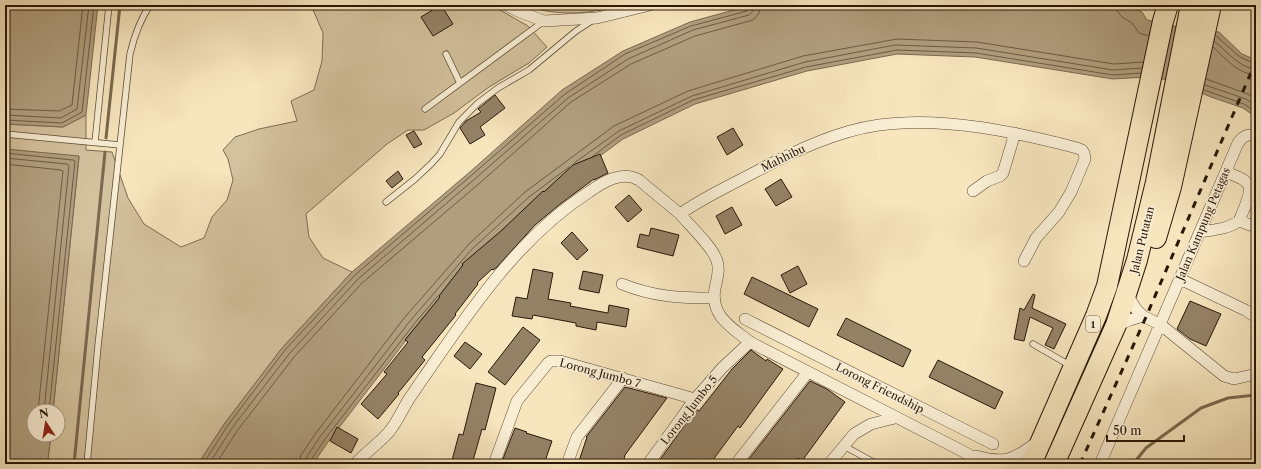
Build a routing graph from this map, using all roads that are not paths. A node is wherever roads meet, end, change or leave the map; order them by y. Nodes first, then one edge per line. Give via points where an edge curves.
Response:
1 (109, 5) edge
2 (150, 5) edge
3 (506, 5) edge
4 (650, 5) edge
5 (1164, 10) edge
6 (1200, 11) edge
7 (597, 18) junction
8 (544, 21) junction
9 (446, 54) dead end
10 (460, 83) junction
11 (425, 109) dead end
12 (1015, 133) junction
13 (5, 134) edge
14 (1256, 135) edge
15 (95, 142) junction
16 (120, 145) junction
17 (1226, 172) junction
18 (1163, 185) junction
19 (973, 191) dead end
20 (386, 202) dead end
21 (680, 214) junction
22 (1239, 222) junction
23 (1256, 227) edge
24 (1200, 232) junction
25 (1024, 261) dead end
26 (1180, 279) junction
27 (622, 284) dead end
28 (714, 298) junction
29 (1131, 301) junction
30 (1143, 316) junction
31 (1256, 317) edge
32 (745, 319) dead end
33 (1122, 324) junction
34 (1161, 325) junction
35 (768, 331) junction
36 (754, 344) junction
37 (1033, 344) dead end
38 (1108, 344) junction
39 (1074, 367) junction
40 (808, 372) junction
41 (1256, 374) edge
42 (623, 378) junction
43 (695, 398) junction
44 (895, 418) junction
45 (1043, 438) junction
46 (993, 444) dead end
47 (844, 446) junction
48 (966, 453) junction
49 (87, 464) edge
50 (355, 464) edge
51 (494, 464) edge
52 (567, 464) edge
53 (648, 464) edge
54 (736, 464) edge
55 (829, 464) edge
56 (877, 464) edge
57 (984, 464) edge
58 (1031, 464) edge
59 (1054, 464) edge
60 (1100, 464) edge

1 - 15 lane
2 - 16 lane via 139,25 130,54
3 - 8 street
4 - 7 street
5 - 39 highway, Jalan Putatan / 1 via 1107,286
6 - 18 highway, Jalan Putatan / 1
7 - 8 street
7 - 20 lane via 576,31 529,70 478,103 459,122 431,164
8 - 10 lane
9 - 10 lane
10 - 11 lane
12 - 19 street via 1003,173
12 - 21 street, Mahhibu via 925,123 878,125 849,132 785,157 708,196
12 - 25 street, Mahhibu via 1077,148 1082,150 1085,156 1071,192 1059,212 1036,238
13 - 15 lane
14 - 17 street, Jalan Kampung Petagas via 1248,134 1242,137
15 - 16 lane
16 - 49 lane
17 - 22 street via 1250,185
17 - 24 street, Jalan Kampung Petagas
18 - 29 highway via 1154,244
18 - 38 highway, Jalan Putatan / 1
21 - 28 street via 715,254 718,267
21 - 50 street via 639,180 627,175 597,186 562,210 528,242 493,282 425,376 388,433
22 - 23 street
22 - 24 street via 1228,227
24 - 26 street, Jalan Kampung Petagas
26 - 31 street
26 - 34 street, Jalan Kampung Petagas
27 - 28 street via 661,296
28 - 36 street via 725,323
29 - 30 street
29 - 33 highway
30 - 33 street
30 - 34 street
32 - 35 street, Lorong Friendship
33 - 38 highway
34 - 41 street via 1224,376 1234,379
34 - 60 street, Jalan Kampung Petagas
35 - 36 street
35 - 46 street, Lorong Friendship
36 - 40 street
36 - 43 street, Lorong Jumbo 5 via 722,368
37 - 39 lane
38 - 59 highway, Jalan Putatan / 1
39 - 45 highway, Jalan Putatan / 1
40 - 44 street
40 - 54 street
42 - 43 street, Lorong Jumbo 7
42 - 51 street, Lorong Jumbo 7 via 560,361 548,363 517,402
42 - 52 street via 577,437
43 - 53 street, Lorong Jumbo 5
44 - 47 street via 871,424 854,434
44 - 48 street
45 - 48 street via 1023,453 1000,461
45 - 58 highway, Jalan Putatan / 1
47 - 55 street
47 - 56 lane
48 - 57 street

